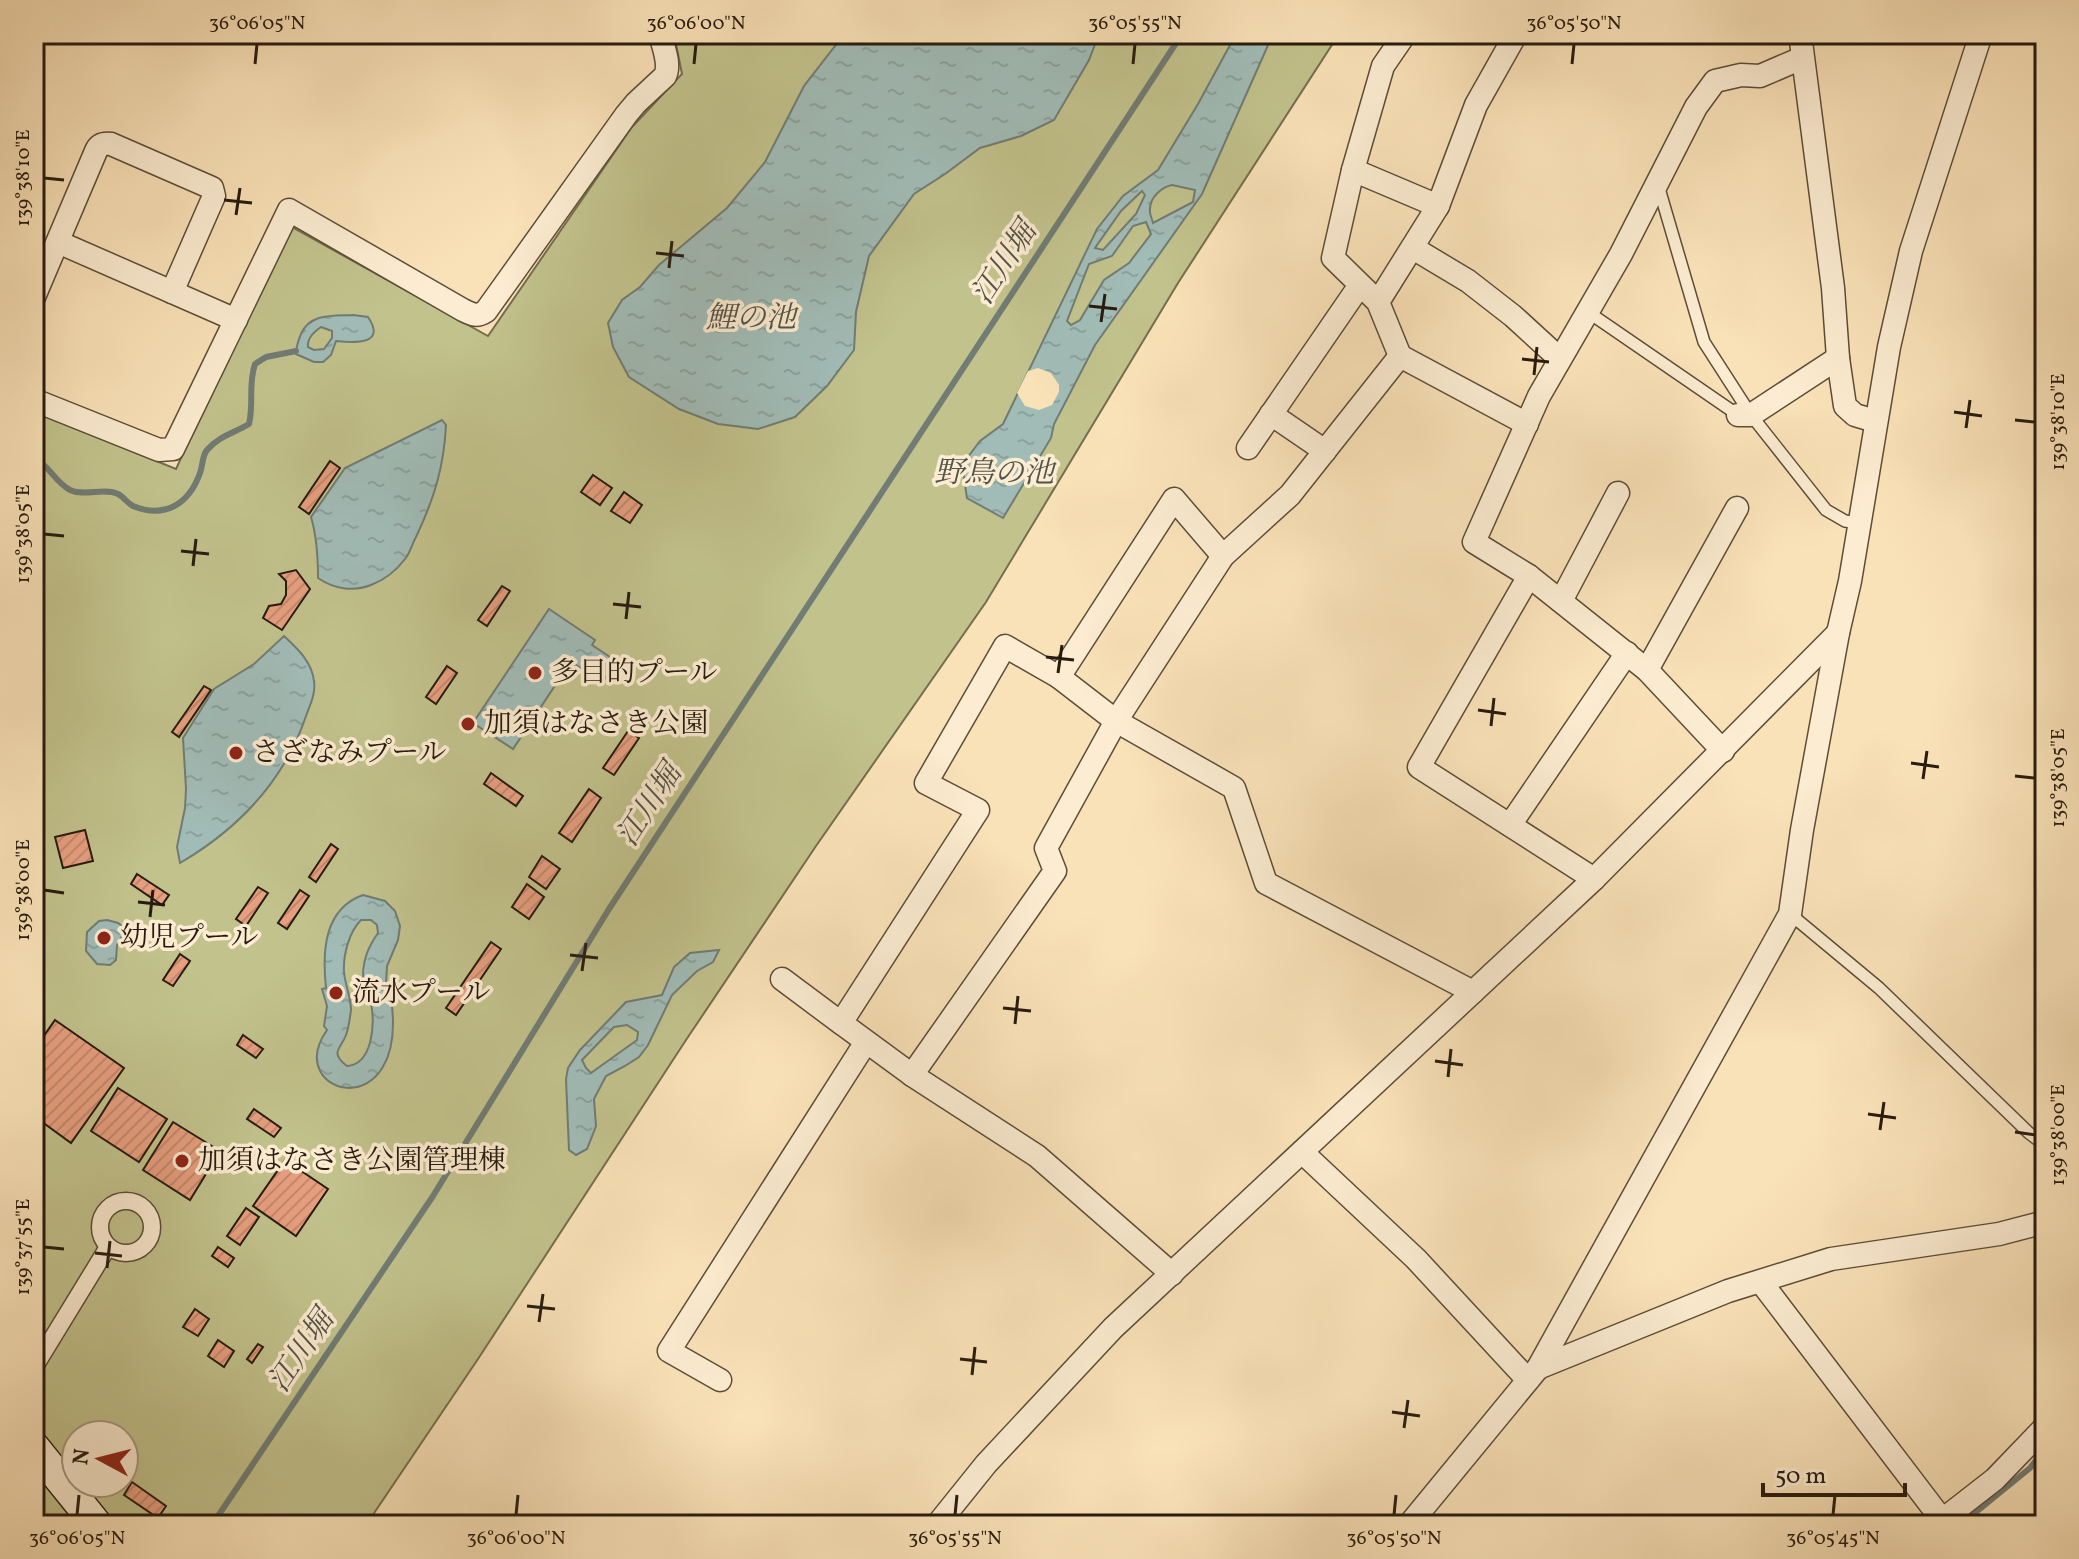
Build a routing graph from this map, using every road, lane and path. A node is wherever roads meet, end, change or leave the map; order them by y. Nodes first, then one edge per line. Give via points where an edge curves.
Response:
1 (660, 34) edge
2 (1405, 34) edge
3 (1516, 34) edge
4 (1800, 34) edge
5 (1980, 35) edge
6 (1802, 58) junction
7 (1353, 170) junction
8 (1657, 183) junction
9 (1438, 206) junction
10 (58, 242) junction
11 (1413, 248) junction
12 (1360, 285) junction
13 (172, 292) junction
14 (34, 297) edge
15 (1378, 302) junction
16 (1588, 312) junction
17 (236, 320) junction
18 (1400, 356) junction
19 (1838, 358) junction
20 (1560, 359) junction
21 (34, 400) edge
22 (1271, 414) junction
23 (1745, 415) junction
24 (1875, 421) junction
25 (1527, 424) junction
26 (1248, 448) dead end
27 (1325, 451) junction
28 (1618, 493) dead end
29 (1737, 508) dead end
30 (1859, 523) junction
31 (1223, 556) junction
32 (1529, 576) junction
33 (1561, 601) junction
34 (1838, 633) junction
35 (1627, 653) junction
36 (1647, 670) junction
37 (1059, 677) junction
38 (1116, 721) junction
39 (1723, 751) junction
40 (1510, 825) junction
41 (1594, 879) junction
42 (1790, 914) junction
43 (782, 979) dead end
44 (1473, 992) junction
45 (841, 1023) junction
46 (866, 1042) junction
47 (912, 1075) junction
48 (2045, 1145) edge
49 (1302, 1152) junction
50 (2045, 1222) edge
51 (108, 1247) dead end
52 (1172, 1274) junction
53 (1761, 1282) junction
54 (34, 1368) edge
55 (1533, 1374) junction
56 (720, 1380) dead end
57 (2045, 1427) edge
58 (34, 1447) edge
59 (1942, 1523) edge
60 (97, 1525) edge
61 (937, 1525) edge
62 (1409, 1525) edge

1 - 17 street via 668,72 626,115 480,316 289,210
2 - 7 street via 1383,66
3 - 9 street via 1476,105
4 - 6 street
5 - 24 street via 1911,251
6 - 8 street via 1760,76 1715,81
6 - 19 street
7 - 9 street
7 - 12 street via 1333,258
8 - 16 street
8 - 23 lane via 1704,342
9 - 11 street
10 - 13 street
10 - 13 street via 98,146 104,143 207,185 214,196
10 - 14 street
11 - 15 street
11 - 20 street via 1468,281
12 - 15 street
12 - 22 street
13 - 17 street
15 - 18 street
16 - 20 street
16 - 23 lane
17 - 21 street via 173,449 159,450
18 - 25 street
18 - 27 street
19 - 23 street
19 - 24 street via 1845,406
20 - 25 street
22 - 26 street
22 - 27 street
23 - 30 lane via 1826,510
24 - 30 street
25 - 32 street via 1474,542
27 - 31 street via 1290,495
28 - 33 street
29 - 36 street
30 - 34 street
31 - 37 street via 1174,499
31 - 38 street
32 - 33 street
32 - 40 street via 1419,767
33 - 35 street
34 - 39 street
34 - 42 street
35 - 36 street
35 - 40 street
36 - 39 street
37 - 38 street
37 - 45 street via 1005,646 926,783 978,810
38 - 44 street via 1234,788 1266,883
38 - 47 street via 1046,848 1055,871
39 - 41 street
40 - 41 street
41 - 44 street
42 - 48 lane via 1879,988
42 - 55 street
43 - 45 street
44 - 49 street
45 - 46 street
46 - 47 street
46 - 56 street via 669,1351
47 - 52 street via 1037,1156
49 - 52 street
49 - 55 street
50 - 53 street via 1831,1259
51 - 54 street
52 - 61 street via 1113,1328 986,1464
53 - 55 street via 1728,1291
53 - 59 street
55 - 62 street
57 - 59 street
58 - 60 main road

